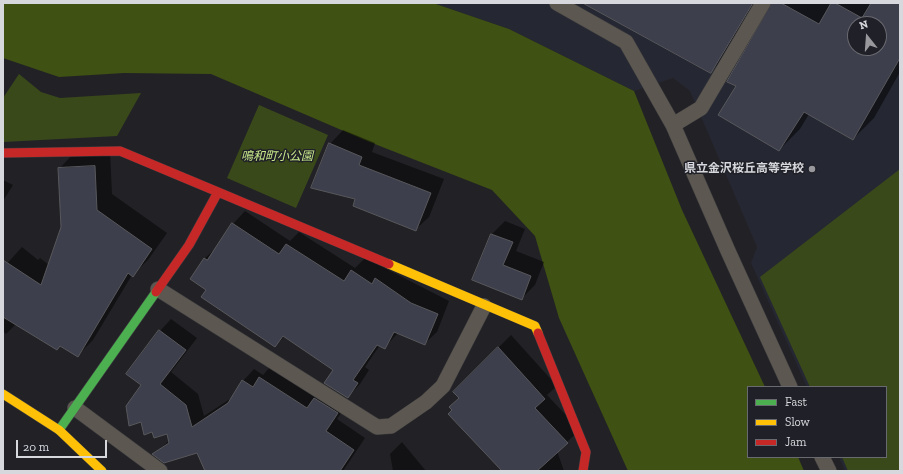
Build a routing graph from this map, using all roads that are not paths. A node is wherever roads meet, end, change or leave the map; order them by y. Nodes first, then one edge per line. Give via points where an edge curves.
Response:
1 (558, 3) edge
2 (763, 3) edge
3 (673, 125) junction
4 (3, 153) edge
5 (218, 192) junction
6 (158, 289) junction
7 (484, 306) junction
8 (790, 386) edge
9 (3, 394) edge
10 (75, 408) junction
11 (59, 430) junction
12 (822, 458) edge
13 (102, 471) edge
14 (160, 471) edge
15 (583, 471) edge
16 (829, 471) edge

1 - 3 lane via 626,42
2 - 3 lane via 701,108
3 - 8 lane
4 - 5 street via 120,151
5 - 6 street via 189,245
5 - 7 street
6 - 7 lane via 377,428 391,426 426,402 443,386
6 - 10 street
7 - 15 street via 535,326 586,452
9 - 11 street
10 - 11 street
10 - 14 lane
11 - 13 street
12 - 16 lane

